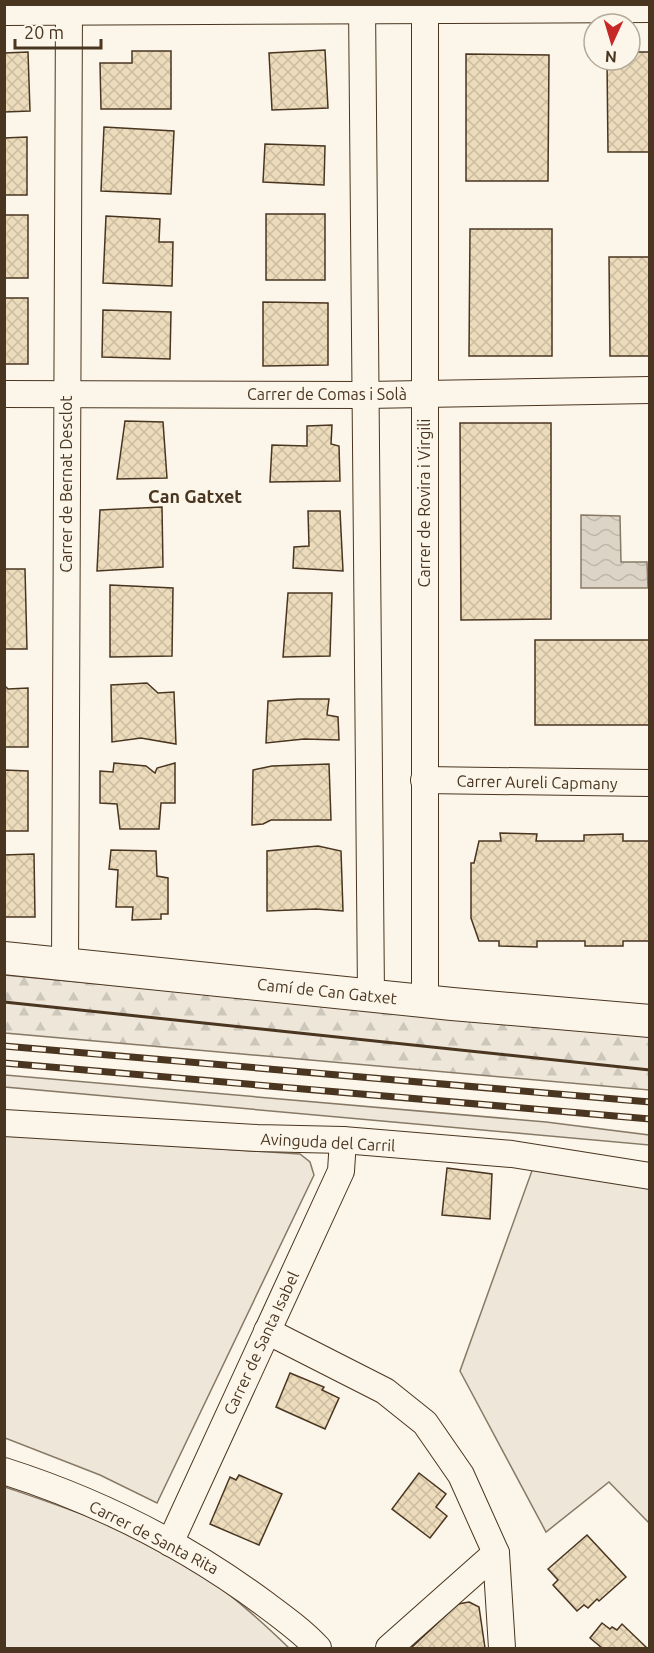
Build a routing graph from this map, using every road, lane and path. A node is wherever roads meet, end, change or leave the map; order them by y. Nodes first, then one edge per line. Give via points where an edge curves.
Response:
1 (362, 7) edge
2 (425, 7) edge
3 (69, 8) edge
4 (650, 9) edge
5 (4, 12) edge
6 (650, 390) edge
7 (4, 394) edge
8 (66, 394) junction
9 (424, 394) junction
10 (366, 395) junction
11 (424, 780) junction
12 (650, 783) edge
13 (4, 958) edge
14 (64, 964) junction
15 (371, 995) junction
16 (425, 1001) junction
17 (650, 1021) edge
18 (4, 1123) edge
19 (343, 1140) junction
20 (650, 1176) edge
21 (267, 1331) junction
22 (4, 1472) edge
23 (170, 1543) junction
24 (496, 1554) junction
25 (318, 1648) edge
26 (389, 1648) edge
27 (502, 1648) edge

1 - 2 street
1 - 3 street
1 - 10 street
2 - 4 street
2 - 9 street, Carrer de Rovira i Virgili
3 - 5 street
3 - 8 street, Carrer de Bernat Desclot
6 - 9 street, Carrer de Comas i Solà
7 - 8 street, Carrer de Comas i Solà
8 - 10 street, Carrer de Comas i Solà
8 - 14 street, Carrer de Bernat Desclot
9 - 10 street, Carrer de Comas i Solà
9 - 11 street, Carrer de Rovira i Virgili
10 - 15 street
11 - 12 street, Carrer Aureli Capmany
11 - 16 street, Carrer de Rovira i Virgili
13 - 14 street, Camí de Can Gatxet
14 - 15 street, Camí de Can Gatxet
15 - 16 street, Camí de Can Gatxet
16 - 17 street, Camí de Can Gatxet
18 - 19 street, Avinguda del Carril
19 - 20 street, Avinguda del Carril via 512,1154
19 - 21 street, Carrer de Santa Isabel via 341,1171
21 - 23 street, Carrer de Santa Isabel
21 - 24 street via 385,1392 425,1423 461,1475
22 - 23 street, Carrer de Santa Rita via 54,1488
23 - 25 street, Carrer de Santa Rita via 223,1573
24 - 26 street
24 - 27 street

